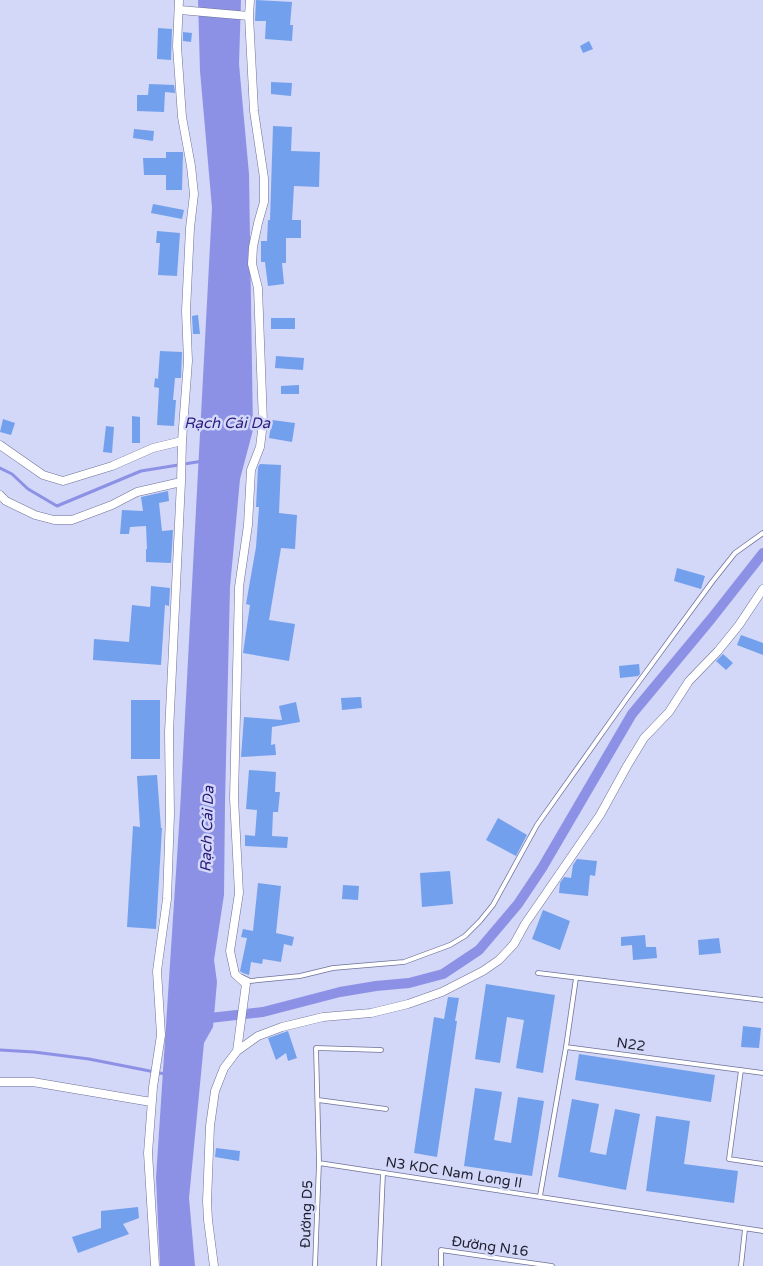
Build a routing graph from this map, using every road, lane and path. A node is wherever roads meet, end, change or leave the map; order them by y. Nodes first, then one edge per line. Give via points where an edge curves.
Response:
1 (180, 0) edge
2 (250, 0) edge
3 (180, 10) junction
4 (249, 16) junction
5 (182, 441) junction
6 (0, 445) edge
7 (181, 482) junction
8 (0, 495) edge
9 (763, 533) edge
10 (763, 590) edge
11 (235, 974) junction
12 (538, 974) dead end
13 (576, 978) junction
14 (763, 1000) edge
15 (566, 1047) junction
16 (381, 1050) dead end
17 (237, 1051) junction
18 (741, 1070) junction
19 (763, 1073) edge
20 (0, 1082) edge
21 (318, 1100) junction
22 (152, 1102) junction
23 (386, 1109) dead end
24 (319, 1163) junction
25 (763, 1164) edge
26 (383, 1173) junction
27 (540, 1196) junction
28 (745, 1229) junction
29 (763, 1231) edge
30 (155, 1266) edge
31 (214, 1266) edge
32 (315, 1266) edge
33 (379, 1266) edge
34 (441, 1266) edge
35 (552, 1266) edge
36 (740, 1266) edge

1 - 3 street
2 - 4 street
3 - 4 street
3 - 5 street via 177,46 182,117 194,194
4 - 11 street via 254,111 264,178 264,202 252,264 258,288 263,422 260,447 251,470 248,525 239,587 234,798 239,893 230,951
5 - 6 street via 153,448 112,466 64,481 43,474
5 - 7 street
7 - 8 street via 137,492 112,506 72,520 35,515
7 - 22 street via 169,732 167,898 157,971 161,1035
9 - 11 lane via 735,553 712,582 538,825 493,905 465,936 450,946 404,962 333,968 300,976 250,981
10 - 17 street via 740,625 689,681 669,712 644,738 600,815 514,944 499,960 442,992 408,1004 282,1027 258,1036
11 - 17 street via 246,984
12 - 13 lane
13 - 14 lane
13 - 15 lane
15 - 18 lane, N22
15 - 27 lane
16 - 21 lane via 316,1048
17 - 31 street via 224,1068 215,1091 210,1126 207,1201
18 - 19 lane, N22
18 - 25 lane via 729,1159
20 - 22 street via 33,1082
21 - 23 lane
21 - 24 lane
22 - 30 street via 148,1153
24 - 26 lane, N3 KDC Nam Long II
24 - 32 lane, Đường D5
26 - 27 lane, N3 KDC Nam Long II
26 - 33 lane
27 - 28 lane, N3 KDC Nam Long II
28 - 29 lane, N3 KDC Nam Long II
28 - 36 lane
34 - 35 lane, Đường N16 via 440,1250

